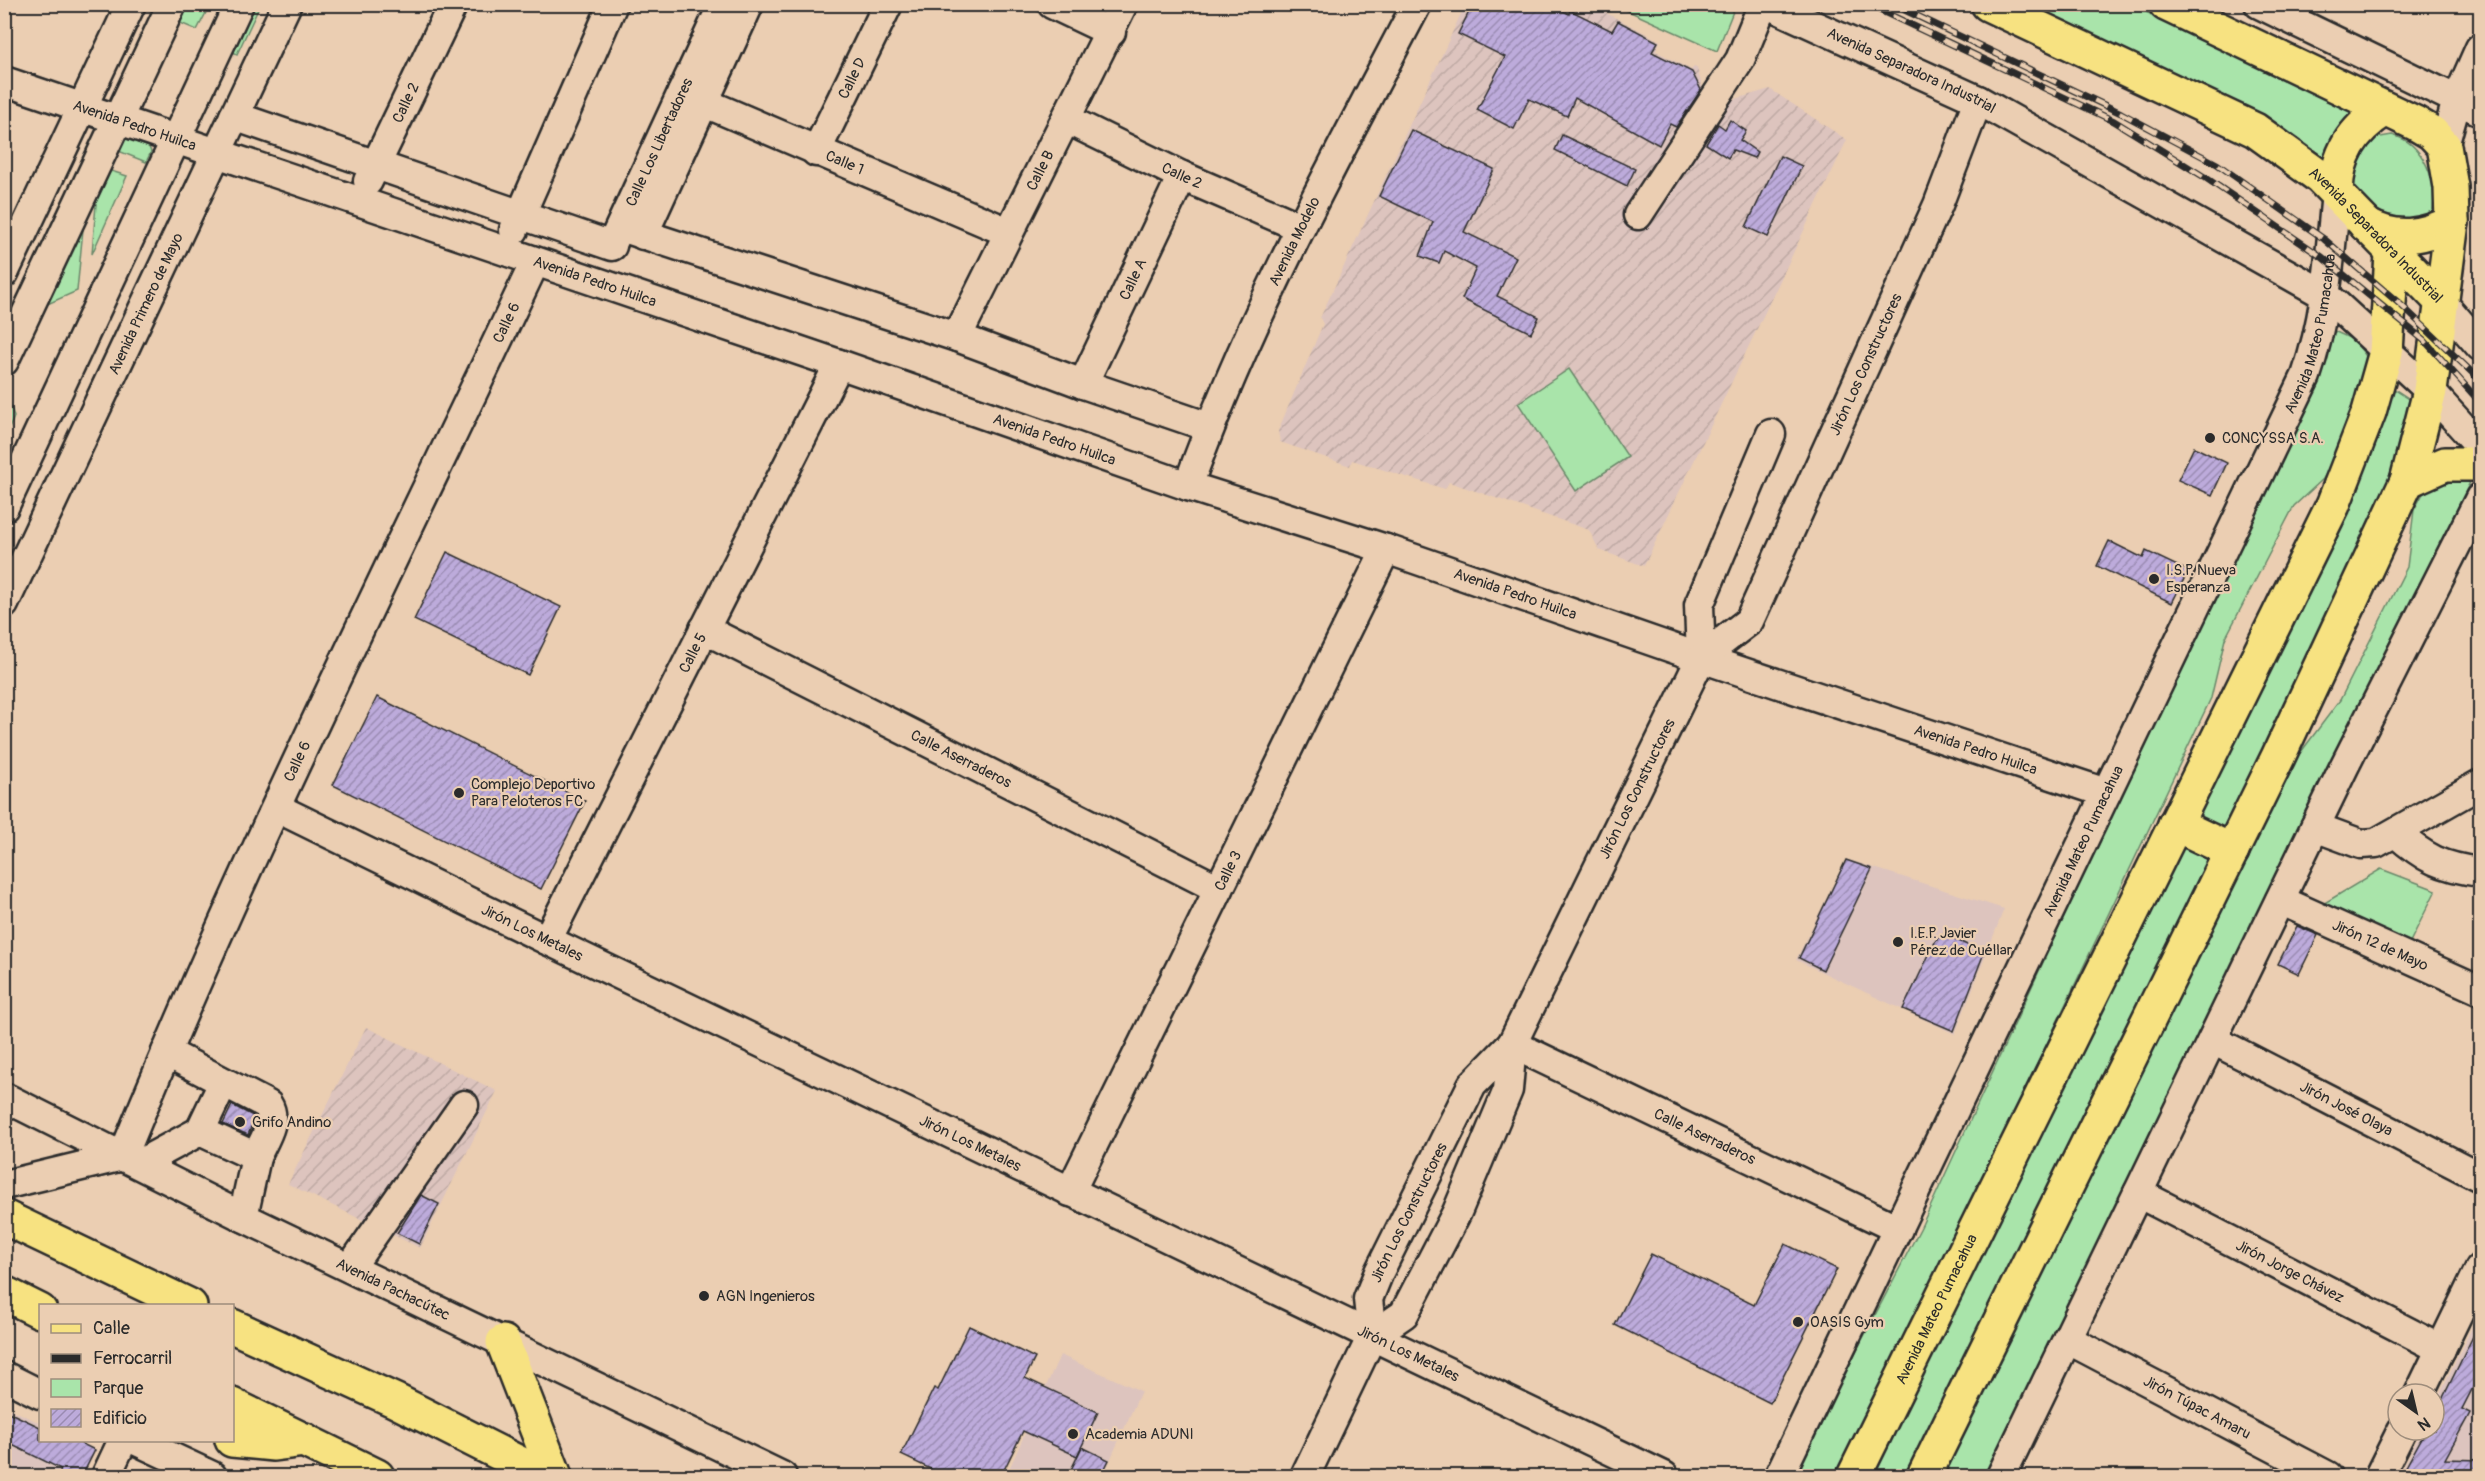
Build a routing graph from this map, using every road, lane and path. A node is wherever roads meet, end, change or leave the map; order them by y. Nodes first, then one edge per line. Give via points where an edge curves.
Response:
1 (131, 4) edge
2 (172, 4) edge
3 (239, 4) edge
4 (287, 4) edge
5 (453, 4) edge
6 (613, 4) edge
7 (723, 4) edge
8 (749, 4) edge
9 (888, 4) edge
10 (1052, 4) edge
11 (1123, 4) edge
12 (1417, 4) edge
13 (1765, 4) edge
14 (1988, 4) edge
15 (2166, 4) edge
16 (2259, 4) edge
17 (2306, 15) edge
18 (1111, 32) junction
19 (2481, 48) edge
20 (4, 81) edge
21 (693, 97) junction
22 (1978, 100) junction
23 (2469, 106) edge
24 (82, 108) junction
25 (2384, 110) junction
26 (234, 116) junction
27 (1066, 119) junction
28 (118, 120) junction
29 (176, 139) junction
30 (2444, 146) junction
31 (816, 152) junction
32 (217, 153) junction
33 (375, 165) junction
34 (1182, 176) junction
35 (2336, 192) junction
36 (360, 201) junction
37 (519, 214) junction
38 (1638, 215) dead end
39 (2452, 222) junction
40 (2365, 224) junction
41 (1300, 227) junction
42 (1008, 232) junction
43 (625, 236) junction
44 (506, 251) junction
45 (2392, 254) junction
46 (535, 262) junction
47 (4, 273) edge
48 (598, 282) junction
49 (2327, 296) junction
50 (2441, 301) junction
51 (957, 337) junction
52 (2481, 346) edge
53 (2386, 352) junction
54 (4, 361) edge
55 (839, 364) junction
56 (1083, 384) junction
57 (2430, 391) junction
58 (1209, 427) junction
59 (1771, 434) dead end
60 (2481, 446) edge
61 (2481, 464) edge
62 (2407, 481) junction
63 (1188, 486) junction
64 (2481, 498) edge
65 (4, 507) edge
66 (1386, 549) junction
67 (4, 604) edge
68 (704, 629) junction
69 (1701, 658) junction
70 (2481, 784) edge
71 (2106, 793) junction
72 (277, 808) junction
73 (2175, 824) junction
74 (2315, 827) junction
75 (2396, 833) junction
76 (2232, 851) junction
77 (2481, 872) edge
78 (1219, 889) junction
79 (2280, 900) junction
80 (547, 940) junction
81 (2481, 990) edge
82 (2213, 1040) junction
83 (1512, 1044) junction
84 (165, 1052) junction
85 (223, 1083) junction
86 (4, 1097) edge
87 (464, 1105) dead end
88 (200, 1131) junction
89 (256, 1157) junction
90 (131, 1160) junction
91 (2481, 1177) edge
92 (4, 1185) edge
93 (1070, 1192) junction
94 (2138, 1193) junction
95 (4, 1217) edge
96 (243, 1217) junction
97 (1898, 1229) junction
98 (2481, 1268) edge
99 (350, 1269) junction
100 (4, 1293) edge
101 (188, 1304) edge
102 (39, 1310) edge
103 (234, 1327) edge
104 (1372, 1335) junction
105 (2067, 1339) junction
106 (503, 1342) junction
107 (2441, 1349) junction
108 (4, 1376) edge
109 (2425, 1382) edge
110 (39, 1394) edge
111 (234, 1406) edge
112 (234, 1440) edge
113 (307, 1440) junction
114 (122, 1442) edge
115 (139, 1442) edge
116 (2396, 1442) edge
117 (106, 1476) edge
118 (212, 1476) edge
119 (376, 1476) edge
120 (545, 1476) edge
121 (555, 1476) edge
122 (782, 1476) edge
123 (1305, 1476) edge
124 (1664, 1476) edge
125 (1779, 1476) edge
126 (1854, 1476) edge
127 (1924, 1476) edge
128 (2001, 1476) edge
129 (2328, 1476) edge
130 (2379, 1476) edge

1 - 24 street
2 - 28 street
3 - 29 street
4 - 26 street, Avenida Primero de Mayo
5 - 33 street, Calle 2
6 - 37 street
7 - 21 street, Calle Los Libertadores
8 - 21 street, Calle Los Libertadores
9 - 31 street, Calle D
10 - 18 street
11 - 18 street, Calle B
12 - 41 street, Avenida Modelo
13 - 22 street, Avenida Separadora Industrial
13 - 38 street via 1740,60
14 - 35 main road, Avenida Separadora Industrial via 2254,130
15 - 25 main road
16 - 17 street
17 - 23 street
18 - 27 street, Calle B
19 - 23 street
20 - 24 street, Avenida Pedro Huilca
21 - 31 street, Calle 1
21 - 43 street, Calle Los Libertadores
22 - 49 street, Avenida Separadora Industrial
22 - 69 street, Jirón Los Constructores via 1938,205 1749,621
23 - 30 street
24 - 28 street, Avenida Pedro Huilca
24 - 47 street
25 - 30 main road via 2432,134
25 - 35 main road via 2346,145 2338,168
26 - 32 street, Avenida Primero de Mayo
26 - 33 street
27 - 34 street, Calle 2
27 - 42 street, Calle B
28 - 29 street, Avenida Pedro Huilca
28 - 54 street
29 - 32 street, Avenida Pedro Huilca
29 - 65 street
30 - 39 main road, Avenida Separadora Industrial
31 - 42 street, Calle 1
32 - 36 street, Avenida Pedro Huilca
32 - 67 street, Avenida Primero de Mayo
33 - 36 street, Calle 2
33 - 37 street
34 - 41 street, Calle 2
34 - 56 street, Calle A
35 - 40 main road, Avenida Separadora Industrial
35 - 49 street, Avenida Mateo Pumacahua
36 - 44 street, Avenida Pedro Huilca
37 - 43 street
37 - 44 street
39 - 40 main road via 2439,230 2410,237 2386,234
39 - 50 main road, Avenida Separadora Industrial
40 - 45 main road, Avenida Separadora Industrial
41 - 58 street, Avenida Modelo
42 - 51 street, Calle B
43 - 48 street, Calle Los Libertadores
43 - 51 street
44 - 46 street, Avenida Pedro Huilca
45 - 50 main road, Avenida Separadora Industrial
45 - 53 main road, Avenida Mateo Pumacahua
46 - 48 street, Avenida Pedro Huilca
46 - 72 street, Calle 6
48 - 55 street, Avenida Pedro Huilca
49 - 53 street, Avenida Separadora Industrial
49 - 71 street, Avenida Mateo Pumacahua via 2306,375
50 - 52 street
50 - 57 main road
51 - 56 street
53 - 57 street, Avenida Separadora Industrial
53 - 73 main road, Avenida Mateo Pumacahua via 2369,412 2333,504 2298,582
55 - 63 street, Avenida Pedro Huilca
55 - 68 street, Calle 5
56 - 58 street
57 - 60 street, Avenida Separadora Industrial
57 - 62 main road
58 - 63 street, Avenida Modelo
59 - 69 street via 1700,605
61 - 62 main road via 2445,464
62 - 76 main road
63 - 66 street, Avenida Pedro Huilca
64 - 74 street
66 - 69 street, Avenida Pedro Huilca
66 - 78 street, Calle 3
68 - 78 street, Calle Aserraderos
68 - 80 street, Calle 5
69 - 71 street, Avenida Pedro Huilca
69 - 83 street, Jirón Los Constructores
70 - 75 street
71 - 97 street, Avenida Mateo Pumacahua
72 - 80 street, Jirón Los Metales
72 - 84 street, Calle 6
73 - 76 main road
73 - 126 main road, Avenida Mateo Pumacahua
74 - 75 street via 2361,844 2376,843
74 - 79 street
75 - 77 street via 2429,860
76 - 127 main road
78 - 93 street, Calle 3
79 - 81 street, Jirón 12 de Mayo
79 - 82 street
80 - 93 street, Jirón Los Metales
82 - 91 street, Jirón José Olaya
82 - 94 street
83 - 97 street, Calle Aserraderos
83 - 104 street, Jirón Los Constructores via 1472,1085 1379,1272 1368,1299
83 - 104 street via 1509,1090 1457,1212 1404,1314
84 - 85 street
84 - 90 street, Calle 6
85 - 88 street
85 - 89 street via 268,1105 272,1112 272,1121
86 - 90 street, Avenida Pachacútec
87 - 99 street
88 - 89 street
88 - 90 street
89 - 96 street
90 - 92 street
90 - 96 street, Avenida Pachacútec
93 - 104 street, Jirón Los Metales
94 - 105 street
94 - 107 street, Jirón Jorge Chávez
95 - 101 main road
96 - 99 street, Avenida Pachacútec
97 - 125 street, Avenida Mateo Pumacahua
98 - 107 street
99 - 106 street, Avenida Pachacútec
100 - 102 main road
103 - 120 main road via 396,1401
104 - 123 street
104 - 124 street, Jirón Los Metales
105 - 128 street
105 - 129 street, Jirón Túpac Amaru
106 - 121 main road
106 - 122 street, Avenida Pachacútec
107 - 109 street
108 - 110 street
111 - 113 main road
112 - 113 main road via 274,1444
113 - 119 main road
114 - 117 street
115 - 118 street
116 - 130 street

